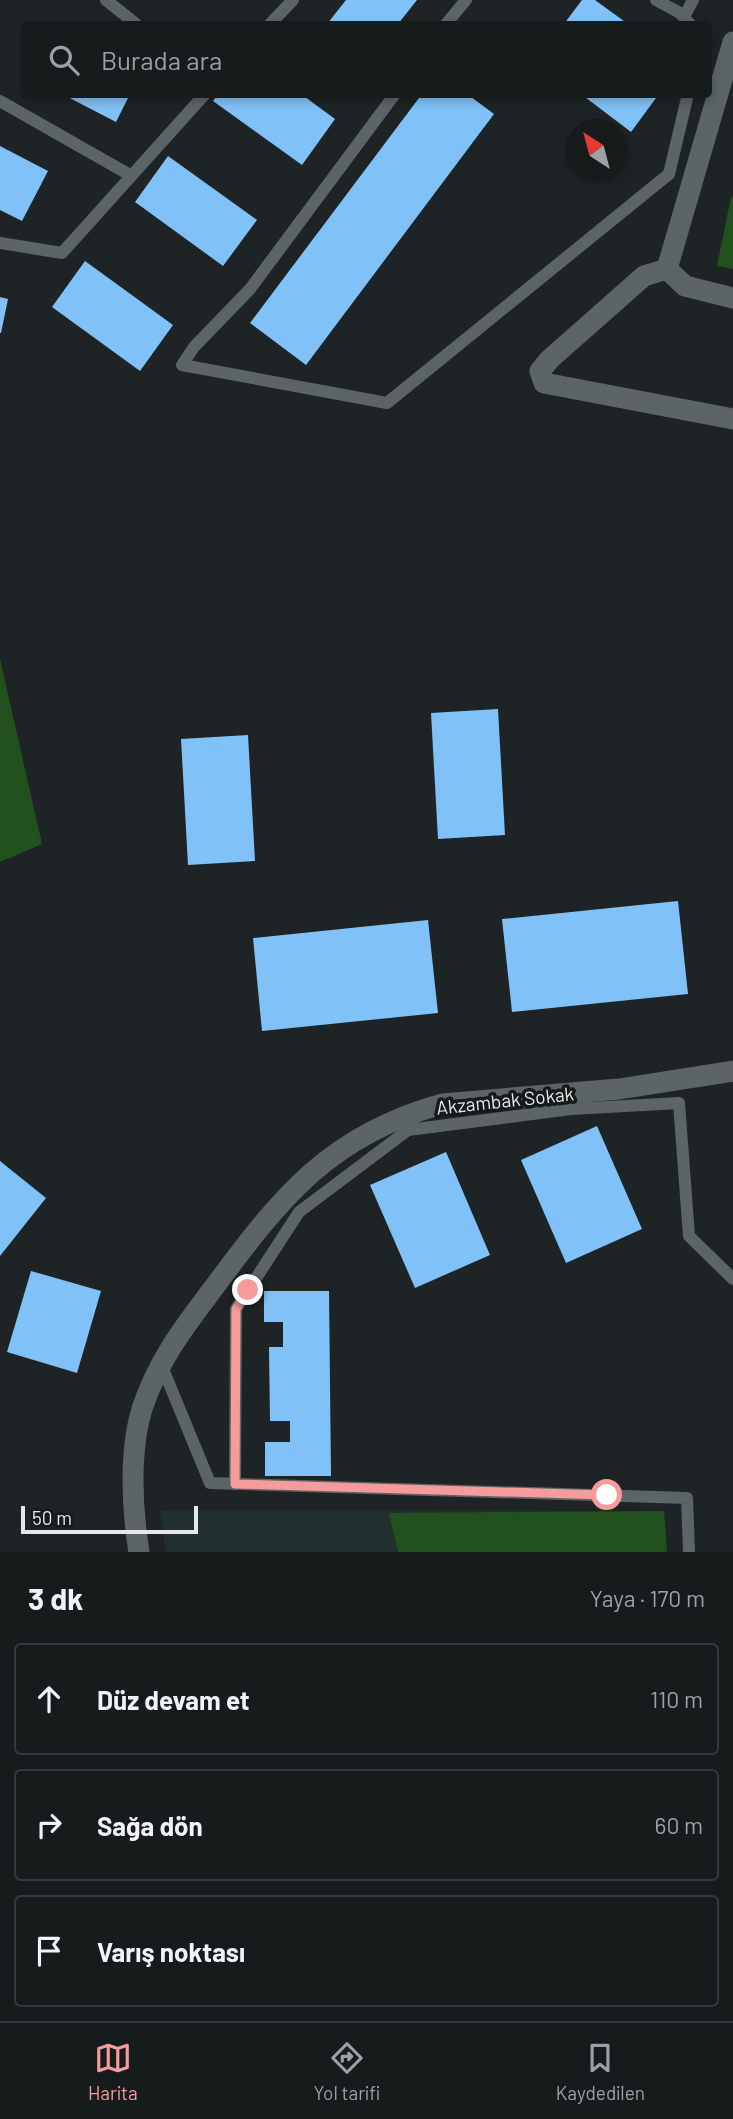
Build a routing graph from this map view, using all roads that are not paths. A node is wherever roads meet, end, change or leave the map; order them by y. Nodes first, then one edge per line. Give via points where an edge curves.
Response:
1 (106, 0) edge
2 (293, 0) edge
3 (466, 0) edge
4 (656, 0) edge
5 (693, 0) edge
6 (680, 13) junction
7 (132, 21) edge
8 (273, 21) edge
9 (448, 21) edge
10 (687, 21) edge
11 (733, 42) edge
12 (201, 98) edge
13 (391, 98) edge
14 (687, 98) edge
15 (0, 101) edge
16 (130, 176) junction
17 (0, 243) edge
18 (667, 269) junction
19 (733, 298) edge
20 (733, 419) edge
21 (733, 1071) edge
22 (733, 1279) edge
23 (161, 1364) junction
24 (235, 1484) junction
25 (139, 1552) edge
26 (689, 1552) edge

1 - 7 lane
2 - 8 lane
3 - 9 lane
4 - 6 lane
5 - 6 lane via 685,15
6 - 10 lane
11 - 18 street
12 - 16 lane
13 - 14 lane via 250,289 182,365 387,403 669,174
15 - 16 lane
16 - 17 lane via 62,253
18 - 19 street via 685,286
18 - 20 street via 644,276 550,359 540,371 544,383
21 - 23 street, Akzambak Sokak via 619,1089 442,1104 360,1136 292,1189 253,1235
22 - 24 lane via 689,1236 679,1102 571,1109 408,1129 299,1212 236,1309
23 - 24 lane via 210,1483
23 - 25 street, Akzambak Sokak via 142,1411 133,1469
24 - 26 lane via 687,1498

